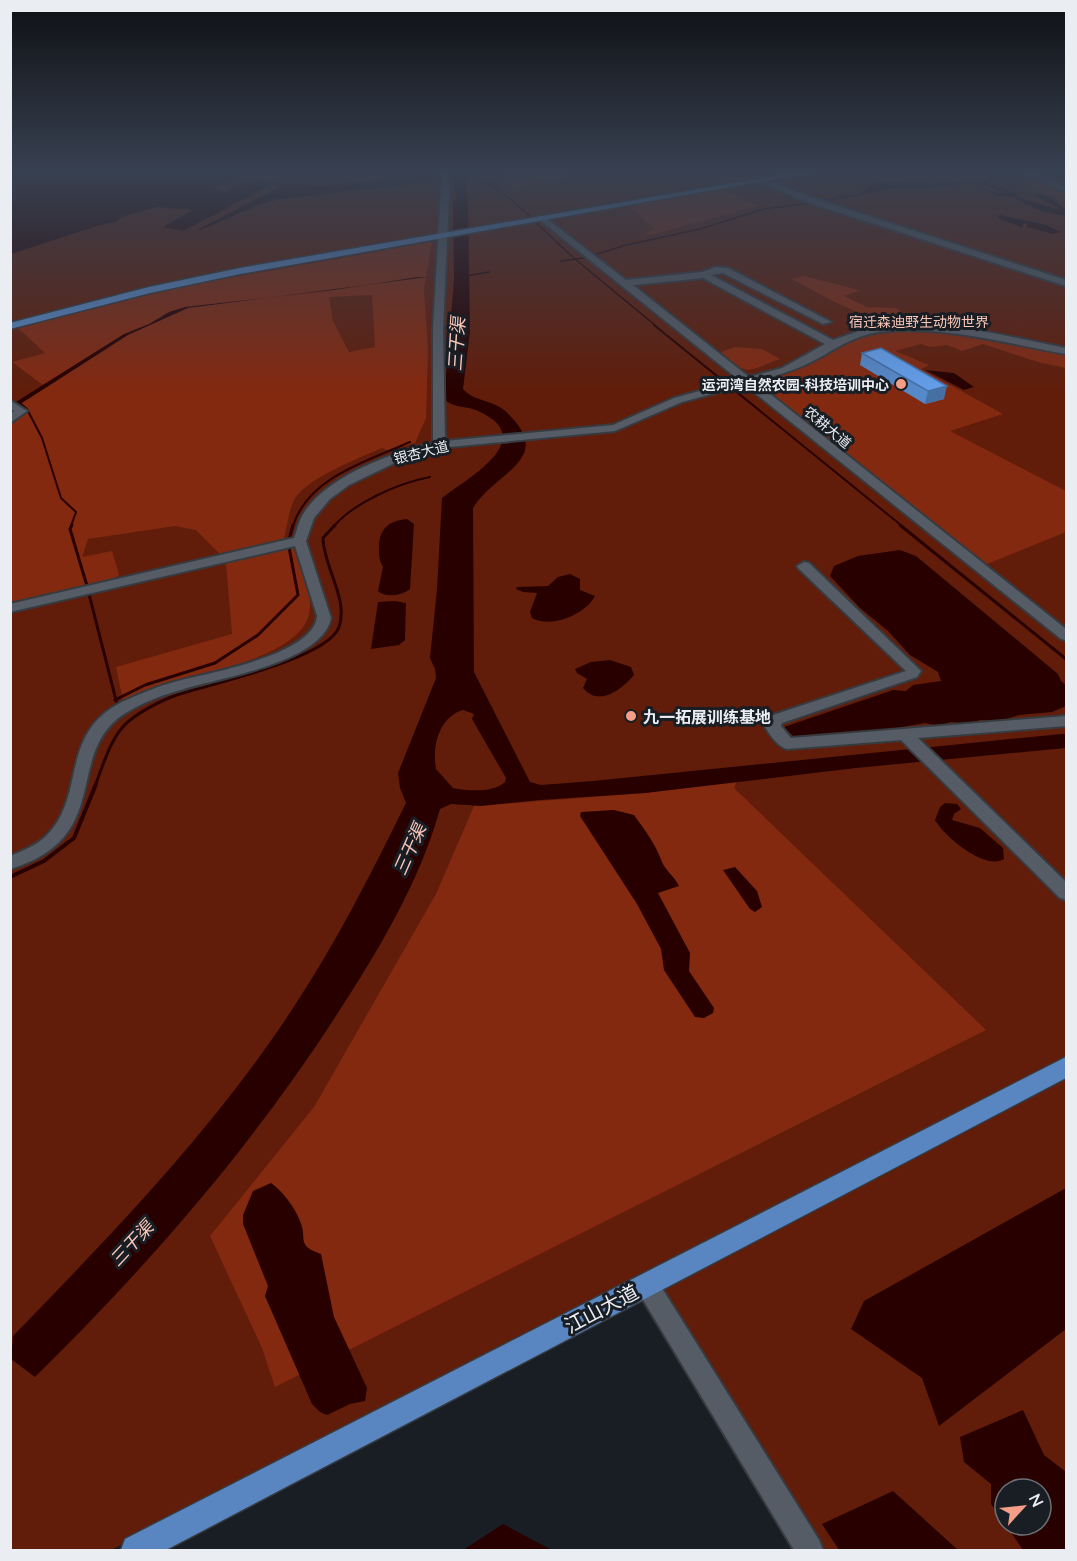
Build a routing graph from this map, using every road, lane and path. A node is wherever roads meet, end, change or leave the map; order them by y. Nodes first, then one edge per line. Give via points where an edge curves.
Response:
1 (386, 245) edge
2 (445, 245) edge
3 (577, 245) edge
4 (949, 245) edge
5 (704, 275) junction
6 (626, 283) junction
7 (1066, 283) edge
8 (826, 322) dead end
9 (10, 325) edge
10 (832, 344) junction
11 (1066, 351) edge
12 (749, 381) junction
13 (11, 403) edge
14 (10, 420) edge
15 (439, 445) junction
16 (300, 541) junction
17 (804, 566) dead end
18 (10, 608) edge
19 (1066, 636) edge
20 (1066, 721) edge
21 (908, 738) junction
22 (10, 863) edge
23 (1066, 893) edge
24 (1066, 1068) edge
25 (647, 1285) junction
26 (136, 1551) edge
27 (809, 1551) edge

1 - 9 main road via 187,281
2 - 15 street via 438,329
3 - 6 street, 农耕大道
4 - 7 street
5 - 6 street
5 - 8 street via 725,270
5 - 10 street
6 - 12 street, 农耕大道
10 - 11 street, 银杏大道 via 865,332 905,328 974,334
10 - 12 street, 银杏大道 via 811,358
12 - 15 street, 银杏大道 via 669,403 615,428
12 - 19 street, 农耕大道
13 - 14 street via 21,411
15 - 16 street, 银杏大道 via 405,453 345,482 317,505 308,517
16 - 18 street
16 - 22 street via 323,609 324,620 316,632 295,649 273,659 148,696 109,716 88,742 76,803 63,828 54,840
17 - 21 street via 914,671 776,720 773,727 791,745
20 - 21 street
21 - 23 street
24 - 25 main road, 江山大道
25 - 26 main road, 江山大道
25 - 27 street

